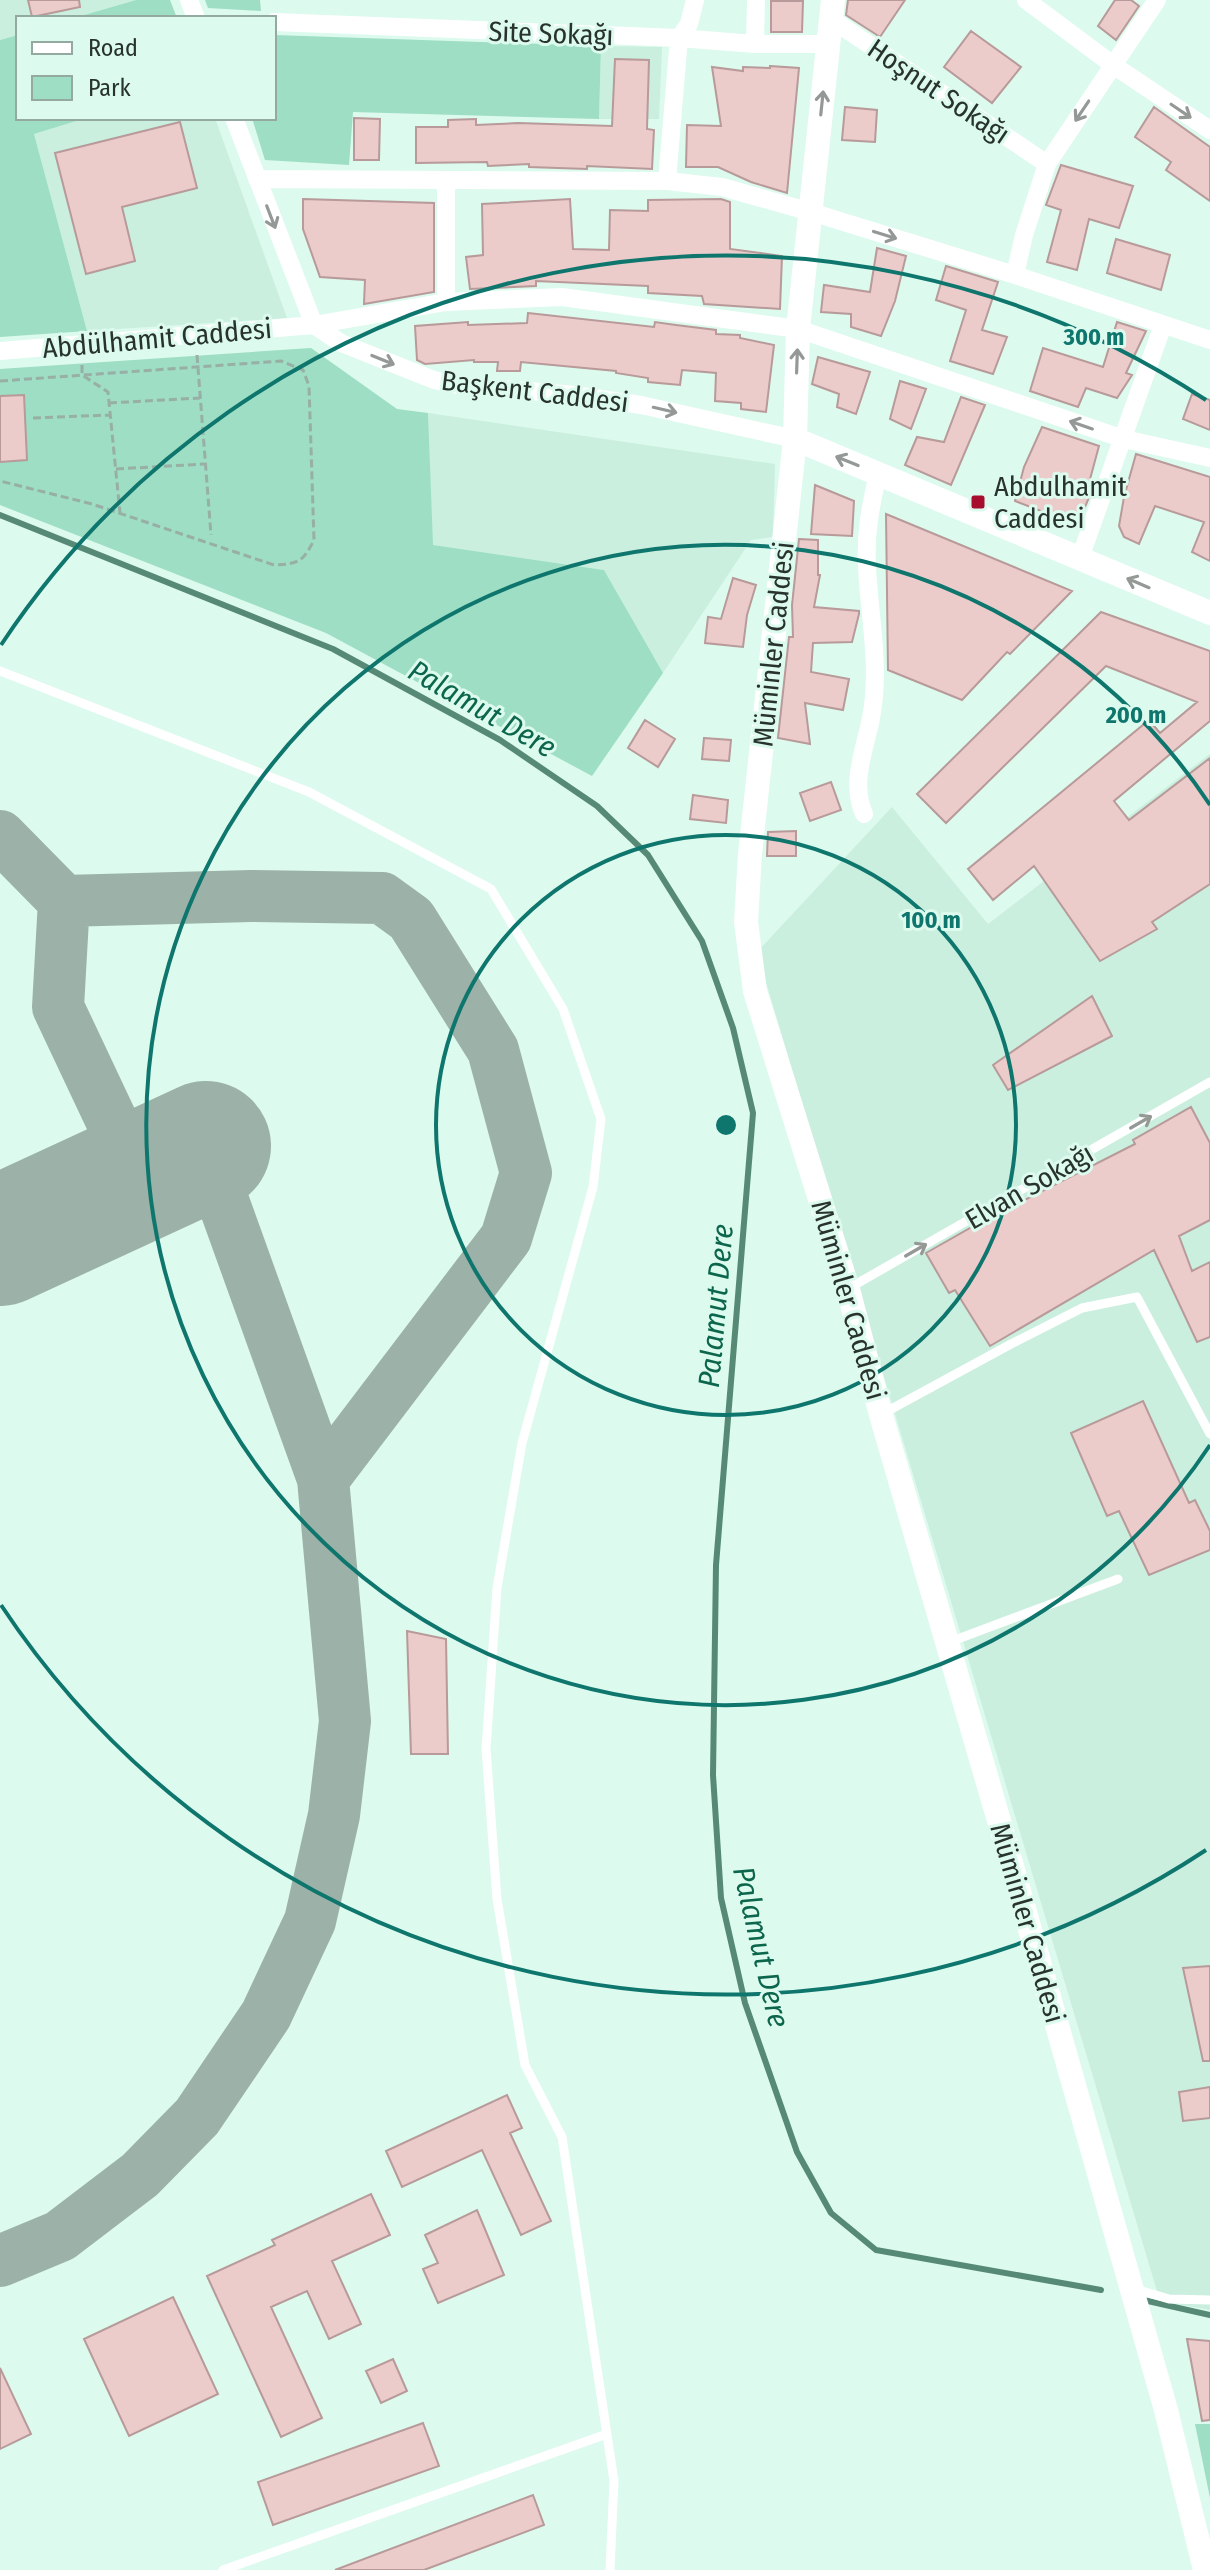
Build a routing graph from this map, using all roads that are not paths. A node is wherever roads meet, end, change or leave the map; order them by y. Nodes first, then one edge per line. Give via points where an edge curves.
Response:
1 (695, 0) edge
2 (756, 0) edge
3 (1026, 0) edge
4 (1157, 0) edge
5 (832, 9) edge
6 (276, 22) edge
7 (679, 38) junction
8 (755, 44) junction
9 (829, 44) junction
10 (1113, 65) junction
11 (235, 120) edge
12 (1210, 130) edge
13 (1047, 164) junction
14 (257, 179) junction
15 (446, 180) junction
16 (667, 181) junction
17 (811, 212) junction
18 (1015, 275) junction
19 (446, 302) junction
20 (314, 325) junction
21 (1163, 325) junction
22 (798, 329) junction
23 (1210, 340) edge
24 (0, 351) edge
25 (795, 439) junction
26 (1124, 439) junction
27 (1210, 458) edge
28 (878, 474) junction
29 (1080, 558) junction
30 (1210, 613) edge
31 (0, 671) edge
32 (864, 814) dead end
33 (1210, 1082) edge
34 (848, 1289) junction
35 (881, 1415) junction
36 (1210, 1434) edge
37 (1118, 1579) dead end
38 (947, 1643) junction
39 (1131, 2288) junction
40 (1210, 2300) edge
41 (607, 2434) junction
42 (223, 2570) edge
43 (610, 2570) edge
44 (1205, 2570) edge

1 - 7 street
2 - 8 street
3 - 10 street
4 - 10 street
5 - 9 street, Müminler Caddesi
5 - 13 street, Hoşnut Sokağı
6 - 7 street, Site Sokağı
7 - 8 street, Site Sokağı
7 - 16 street
8 - 9 street, Site Sokağı
17 -> 9 street, Müminler Caddesi
10 -> 12 street
10 -> 13 street
11 - 14 street
13 - 18 street
14 - 15 street
14 -> 20 street
15 - 16 street
15 - 19 street
16 - 17 street via 722,187
17 -> 18 street
17 - 22 street, Müminler Caddesi
18 - 21 street
19 - 20 street, Abdülhamit Caddesi
19 - 22 street, Abdülhamit Caddesi via 562,297
20 - 24 street, Abdülhamit Caddesi
20 -> 25 street, Başkent Caddesi via 341,343 434,380 641,405
21 - 23 street
21 - 26 street
25 -> 22 street, Müminler Caddesi
26 -> 22 street, Abdülhamit Caddesi
28 -> 25 street
25 - 34 street, Müminler Caddesi via 746,922 755,991
26 - 27 street, Abdülhamit Caddesi
26 - 29 street
28 - 29 street
28 - 32 street via 866,540 874,675 872,715 857,786
30 -> 29 street
31 - 41 lane via 309,792 491,889 563,1009 601,1119 593,1187 522,1443 497,1588 486,1749 497,1899 515,2013 525,2065 562,2137
34 -> 33 lane, Elvan Sokağı
34 - 35 street, Müminler Caddesi
35 - 36 lane via 1082,1308 1137,1297
35 - 38 street, Müminler Caddesi
37 - 38 lane
38 - 39 street, Müminler Caddesi
39 - 40 lane via 1169,2299
39 - 44 street, Müminler Caddesi
41 - 42 lane
41 - 43 lane via 614,2481

